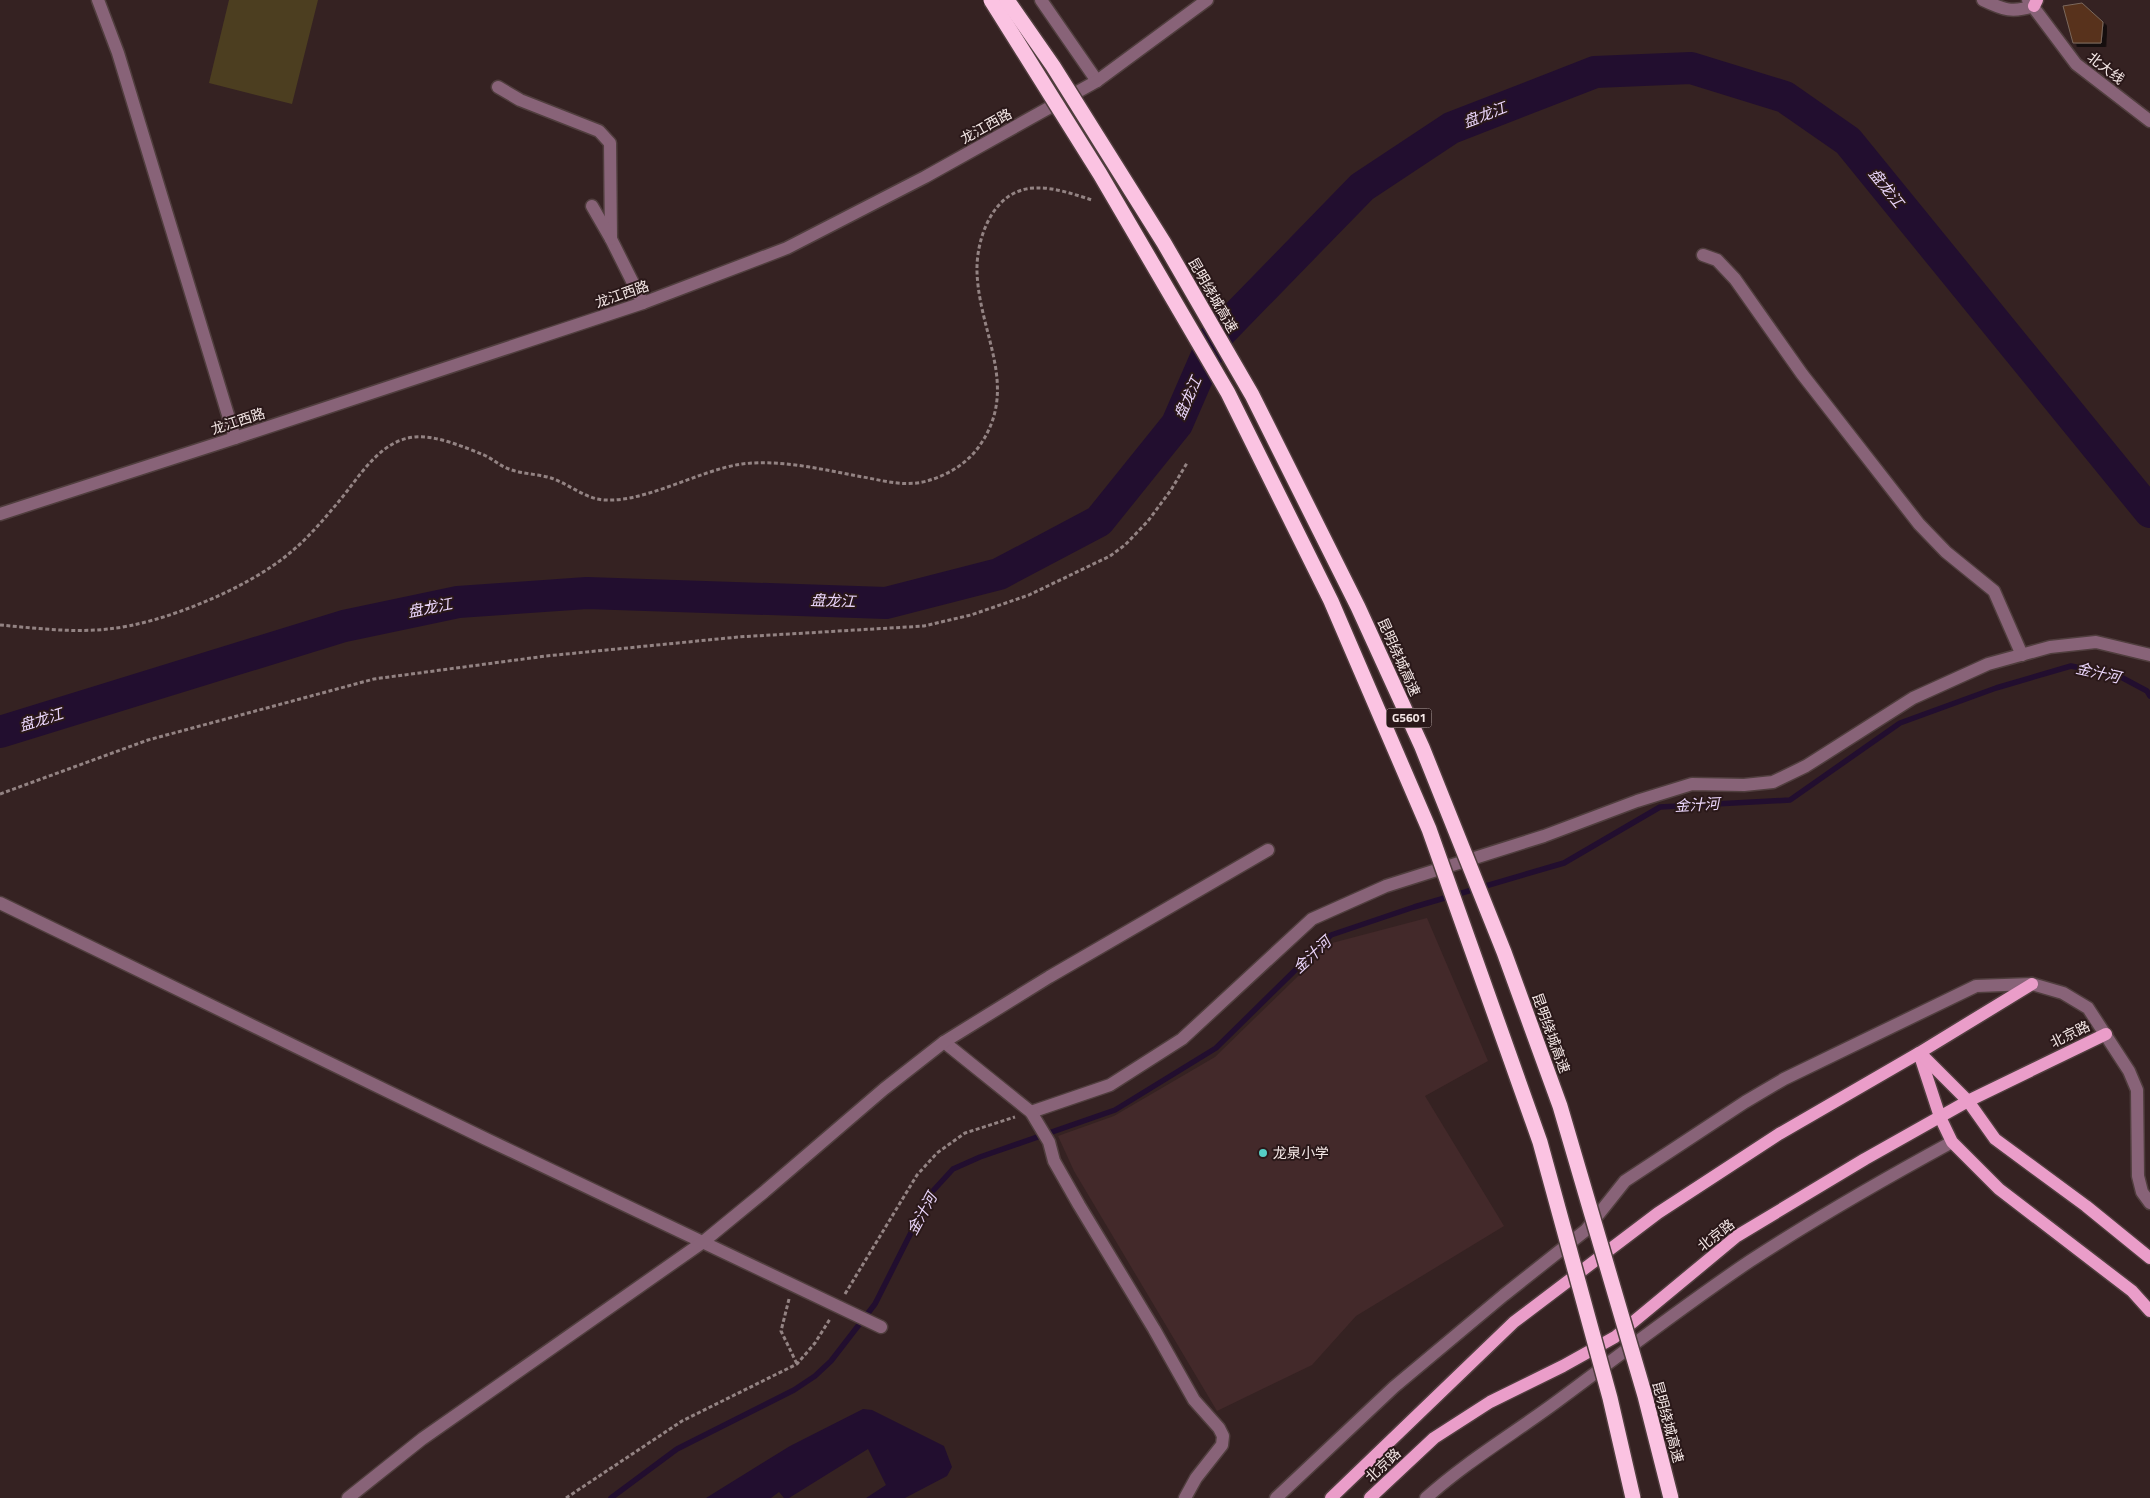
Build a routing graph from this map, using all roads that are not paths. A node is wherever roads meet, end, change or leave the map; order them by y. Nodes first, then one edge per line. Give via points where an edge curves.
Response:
1 (98, 0) edge
2 (991, 0) edge
3 (1007, 0) edge
4 (1041, 0) edge
5 (1207, 0) edge
6 (1983, 0) edge
7 (2033, 2) edge
8 (1097, 81) junction
9 (498, 87) dead end
10 (2150, 121) edge
11 (592, 206) dead end
12 (611, 239) junction
13 (1703, 256) dead end
14 (643, 303) junction
15 (235, 438) junction
16 (0, 514) edge
17 (2150, 654) edge
18 (2022, 655) junction
19 (1268, 850) dead end
20 (0, 903) edge
21 (2032, 984) junction
22 (2106, 1034) junction
23 (944, 1042) junction
24 (1919, 1053) junction
25 (1968, 1101) junction
26 (1030, 1112) junction
27 (1940, 1117) junction
28 (1952, 1142) junction
29 (2150, 1203) edge
30 (703, 1242) junction
31 (2150, 1258) edge
32 (2150, 1311) edge
33 (881, 1327) dead end
34 (348, 1498) edge
35 (1185, 1498) edge
36 (1276, 1498) edge
37 (1331, 1498) edge
38 (1370, 1498) edge
39 (1426, 1498) edge
40 (1633, 1498) edge
41 (1672, 1498) edge

1 - 15 street via 118,53
2 - 40 highway, G5601, bridge via 1100,174 1228,393 1331,601 1425,820 1540,1142 1610,1398
3 - 41 highway, 昆明绕城高速 / G5601, bridge via 1053,66 1164,243 1252,395 1358,607 1422,747 1504,952 1560,1106
4 - 8 street
5 - 8 street, 龙江西路
6 - 7 street via 2017,11
7 - 10 street, 北大线 via 2076,64
8 - 14 street, 龙江西路 via 925,177 787,248
9 - 12 street via 520,100 599,131 610,143
11 - 12 street
12 - 14 street
13 - 18 street via 1717,260 1735,279 1802,374 1919,524 1946,552 1994,591
14 - 15 street, 龙江西路
15 - 16 street, 龙江西路
17 - 18 street via 2096,642 2050,647
18 - 26 street via 1988,664 1913,698 1806,766 1773,782 1692,784 1544,836 1386,886 1312,919 1182,1039 1110,1085
19 - 23 street
20 - 30 street
21 - 22 street via 2063,993 2088,1008
21 - 24 main road, 北京路
21 - 36 street via 1976,986 1867,1038 1745,1102 1625,1181 1586,1230 1394,1387
22 - 25 main road, 北京路
22 - 29 street via 2137,1090 2138,1176 2142,1192
23 - 26 street
23 - 30 street via 884,1088
24 - 25 main road
24 - 27 main road
24 - 37 main road, 北京路 via 1779,1134 1635,1230 1514,1322
25 - 27 main road, 北京路
25 - 31 main road via 1995,1139
26 - 35 street via 1049,1142 1054,1160 1079,1205 1194,1400 1223,1436 1222,1445
27 - 28 main road
27 - 38 main road, 北京路 via 1736,1236 1615,1336 1490,1402 1434,1438
28 - 32 main road via 1999,1189 2132,1291
28 - 39 street via 1881,1181 1751,1261 1451,1476
30 - 33 street
30 - 34 street via 422,1439

